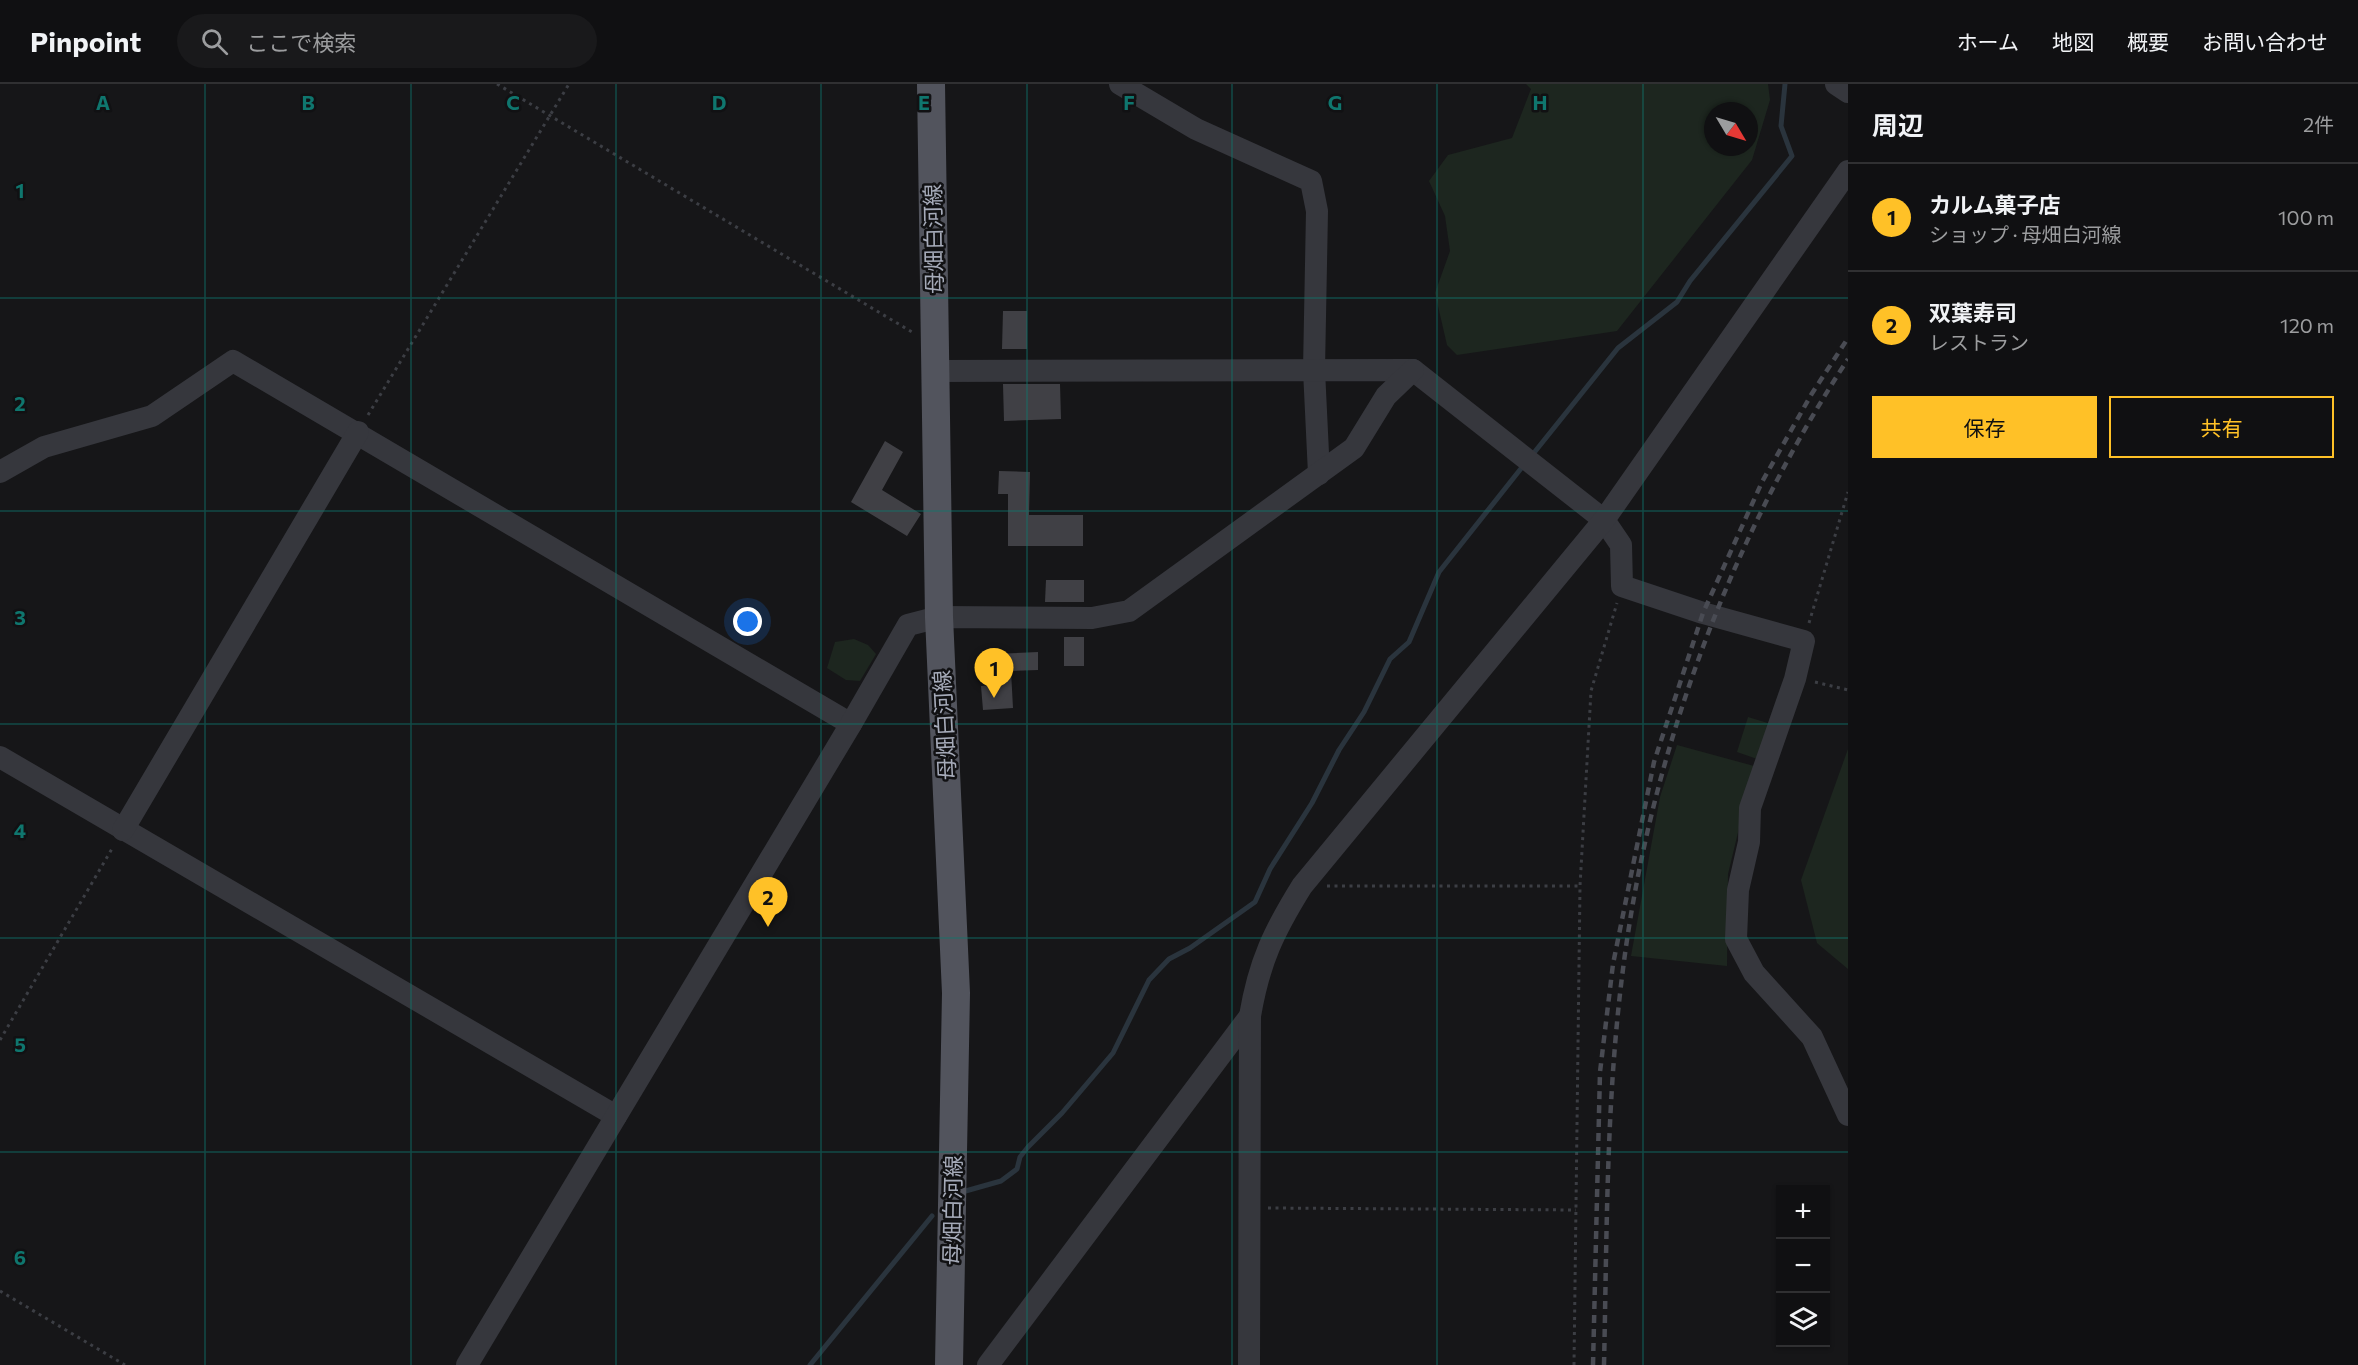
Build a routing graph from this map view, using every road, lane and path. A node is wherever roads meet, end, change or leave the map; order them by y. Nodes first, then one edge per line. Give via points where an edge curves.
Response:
1 (497, 84) edge
2 (569, 84) edge
3 (931, 84) edge
4 (1120, 84) edge
5 (1836, 84) edge
6 (1848, 92) edge
7 (550, 115) junction
8 (1848, 171) edge
9 (935, 343) junction
10 (1314, 370) junction
11 (1413, 370) junction
12 (937, 371) junction
13 (358, 432) junction
14 (0, 472) edge
15 (1319, 474) junction
16 (1848, 492) edge
17 (1604, 520) junction
18 (1622, 586) junction
19 (939, 617) junction
20 (1804, 641) junction
21 (1795, 679) junction
22 (1848, 690) edge
23 (852, 724) junction
24 (0, 757) edge
25 (123, 830) junction
26 (1302, 886) junction
27 (1580, 886) junction
28 (1250, 1016) junction
29 (0, 1040) edge
30 (1848, 1115) edge
31 (616, 1116) junction
32 (1248, 1208) junction
33 (1576, 1210) junction
34 (0, 1291) edge
35 (125, 1365) edge
36 (467, 1365) edge
37 (949, 1365) edge
38 (988, 1365) edge
39 (1248, 1365) edge
40 (1574, 1365) edge

1 - 7 path
2 - 7 path
3 - 9 main road, 母畑白河線
4 - 10 street via 1196,129 1311,181 1317,211
5 - 6 street
7 - 9 path
7 - 13 path
8 - 17 street
9 - 12 main road, 母畑白河線
10 - 11 street
10 - 12 street
10 - 15 street
11 - 15 street via 1386,396 1354,448
11 - 17 street
12 - 19 main road, 母畑白河線
13 - 14 street via 233,361 152,416 44,447
13 - 23 street
13 - 25 street
15 - 19 street via 1129,611 1092,618
16 - 20 path
17 - 18 street via 1621,546
17 - 26 street
18 - 20 street via 1703,614
18 - 27 path via 1591,691
19 - 23 street via 908,625
19 - 37 main road, 母畑白河線 via 956,993
20 - 21 street
21 - 22 path
21 - 30 street via 1750,808 1749,842 1738,890 1736,939 1754,973 1812,1037
23 - 31 street
24 - 25 street
25 - 29 path
25 - 31 street
26 - 27 path
26 - 28 street via 1277,925 1257,975
27 - 33 path
28 - 32 street
28 - 38 street
31 - 36 street
32 - 33 path
32 - 39 street
33 - 40 path
34 - 35 path

